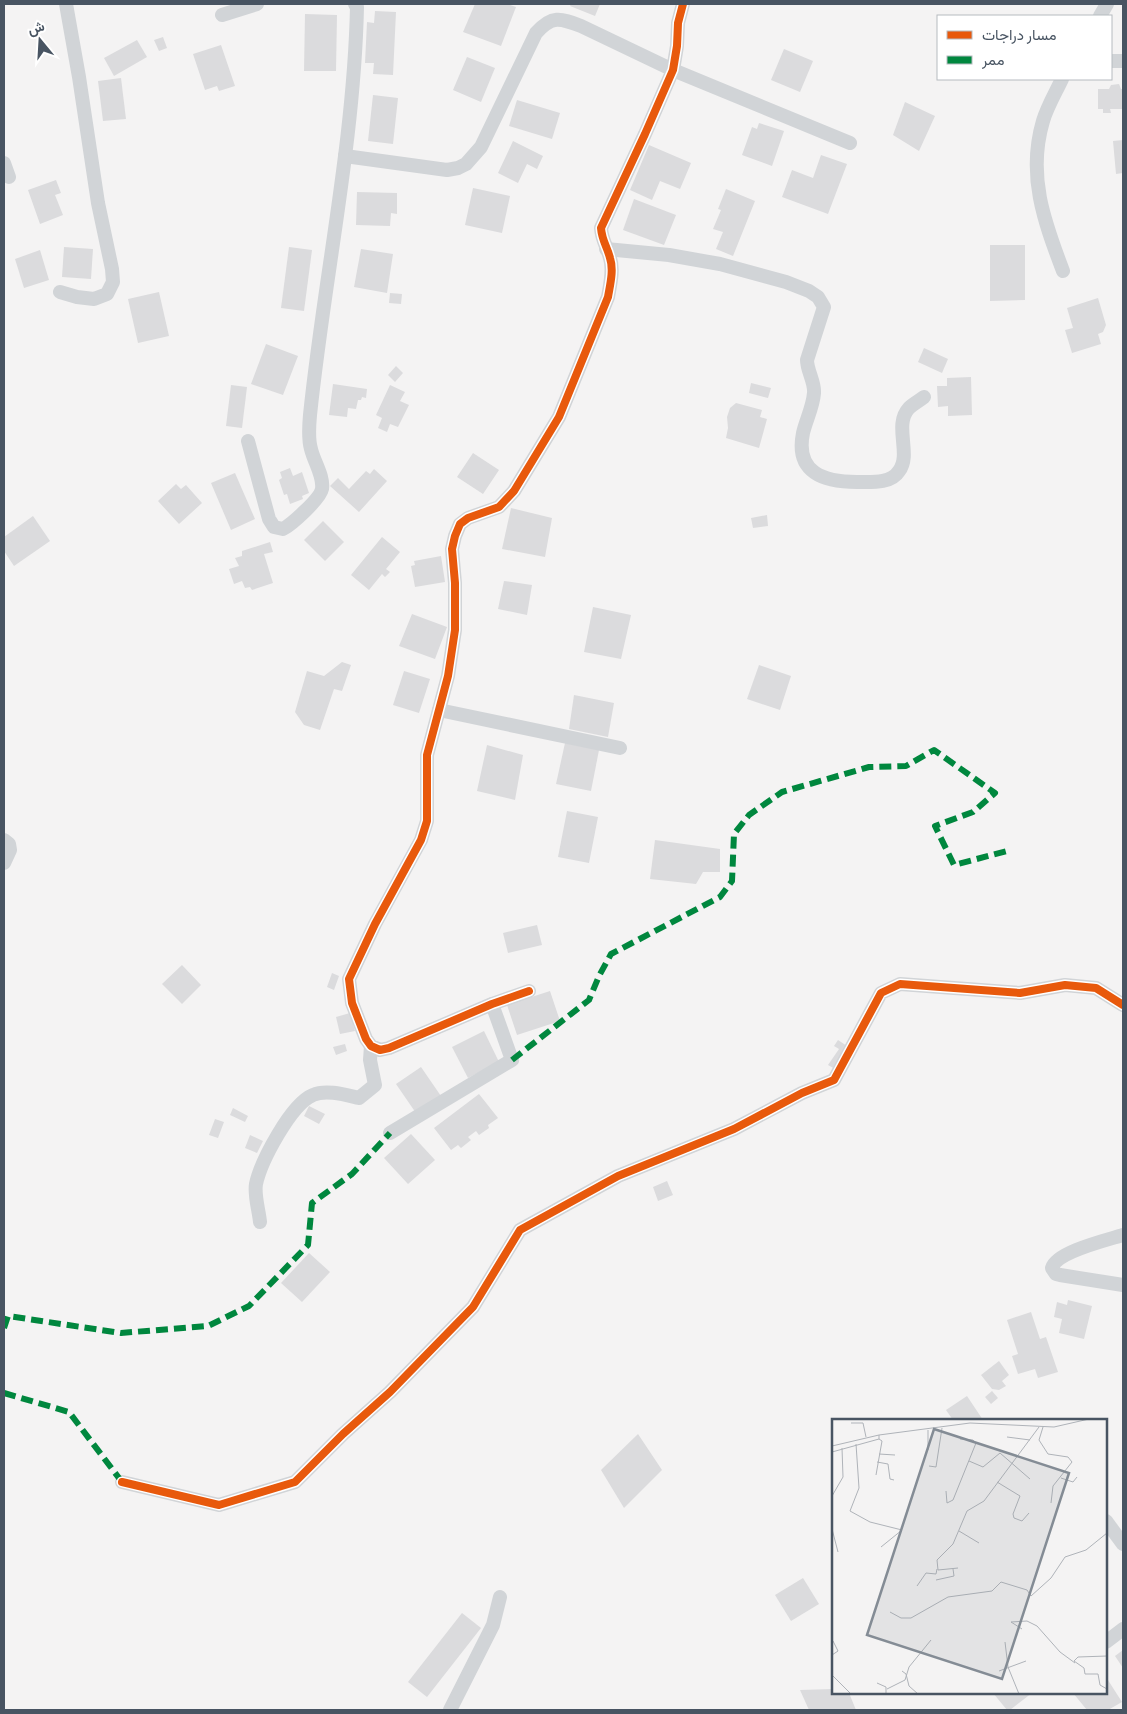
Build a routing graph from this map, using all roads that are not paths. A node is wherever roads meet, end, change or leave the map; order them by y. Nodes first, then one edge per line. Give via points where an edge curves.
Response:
1 (66, 4) edge
2 (257, 4) edge
3 (355, 4) edge
4 (682, 4) edge
5 (1107, 4) edge
6 (222, 15) dead end
7 (1101, 15) edge
8 (673, 70) junction
9 (1062, 80) edge
10 (850, 142) dead end
11 (345, 156) junction
12 (4, 163) edge
13 (9, 177) dead end
14 (606, 249) junction
15 (1062, 271) dead end
16 (60, 292) dead end
17 (924, 397) dead end
18 (248, 440) dead end
19 (440, 710) junction
20 (620, 748) dead end
21 (4, 840) edge
22 (4, 863) edge
23 (529, 991) dead end
24 (492, 1004) junction
25 (1123, 1005) edge
26 (371, 1046) junction
27 (390, 1133) dead end
28 (260, 1222) dead end
29 (1123, 1235) edge
30 (1123, 1285) edge
31 (122, 1482) dead end
32 (1107, 1522) edge
33 (1123, 1544) edge
34 (500, 1597) dead end
35 (1123, 1629) edge
36 (1107, 1641) edge
37 (450, 1710) edge

1 - 16 street via 113,282 107,294 94,300
2 - 6 street
3 - 11 street via 356,32
4 - 8 street
5 - 7 street
8 - 10 street
8 - 11 street via 581,26 567,21 548,21 536,33 481,147 466,164 447,170
8 - 14 street via 601,228
9 - 15 street via 1043,119 1035,170 1049,235
11 - 18 street via 310,418 310,447 322,488 319,496 283,529 274,527 269,519
12 - 13 street
14 - 17 street via 720,264 800,286 818,297 824,307 807,360 814,390 802,446 810,469 822,478 845,482 874,482 891,478 902,465 902,427 908,409
14 - 19 street via 611,259 608,297 559,417 514,491 499,507 460,524 455,536 452,550 455,630
19 - 20 street
19 - 26 street via 427,755 427,821 421,840 349,979 352,1003
21 - 22 street via 10,850
23 - 24 street
24 - 26 street via 389,1048 380,1050
24 - 27 street via 512,1060
25 - 31 street via 1096,988 1065,985 1020,993 900,984 881,992 834,1080 734,1129 618,1176 520,1230 473,1307 390,1392 294,1482 219,1505
26 - 28 street via 375,1085 359,1098 335,1093 314,1094 295,1108 268,1154 256,1185
29 - 30 street via 1068,1254 1056,1261 1052,1268 1060,1275
32 - 33 street
34 - 37 street via 493,1624
35 - 36 street

